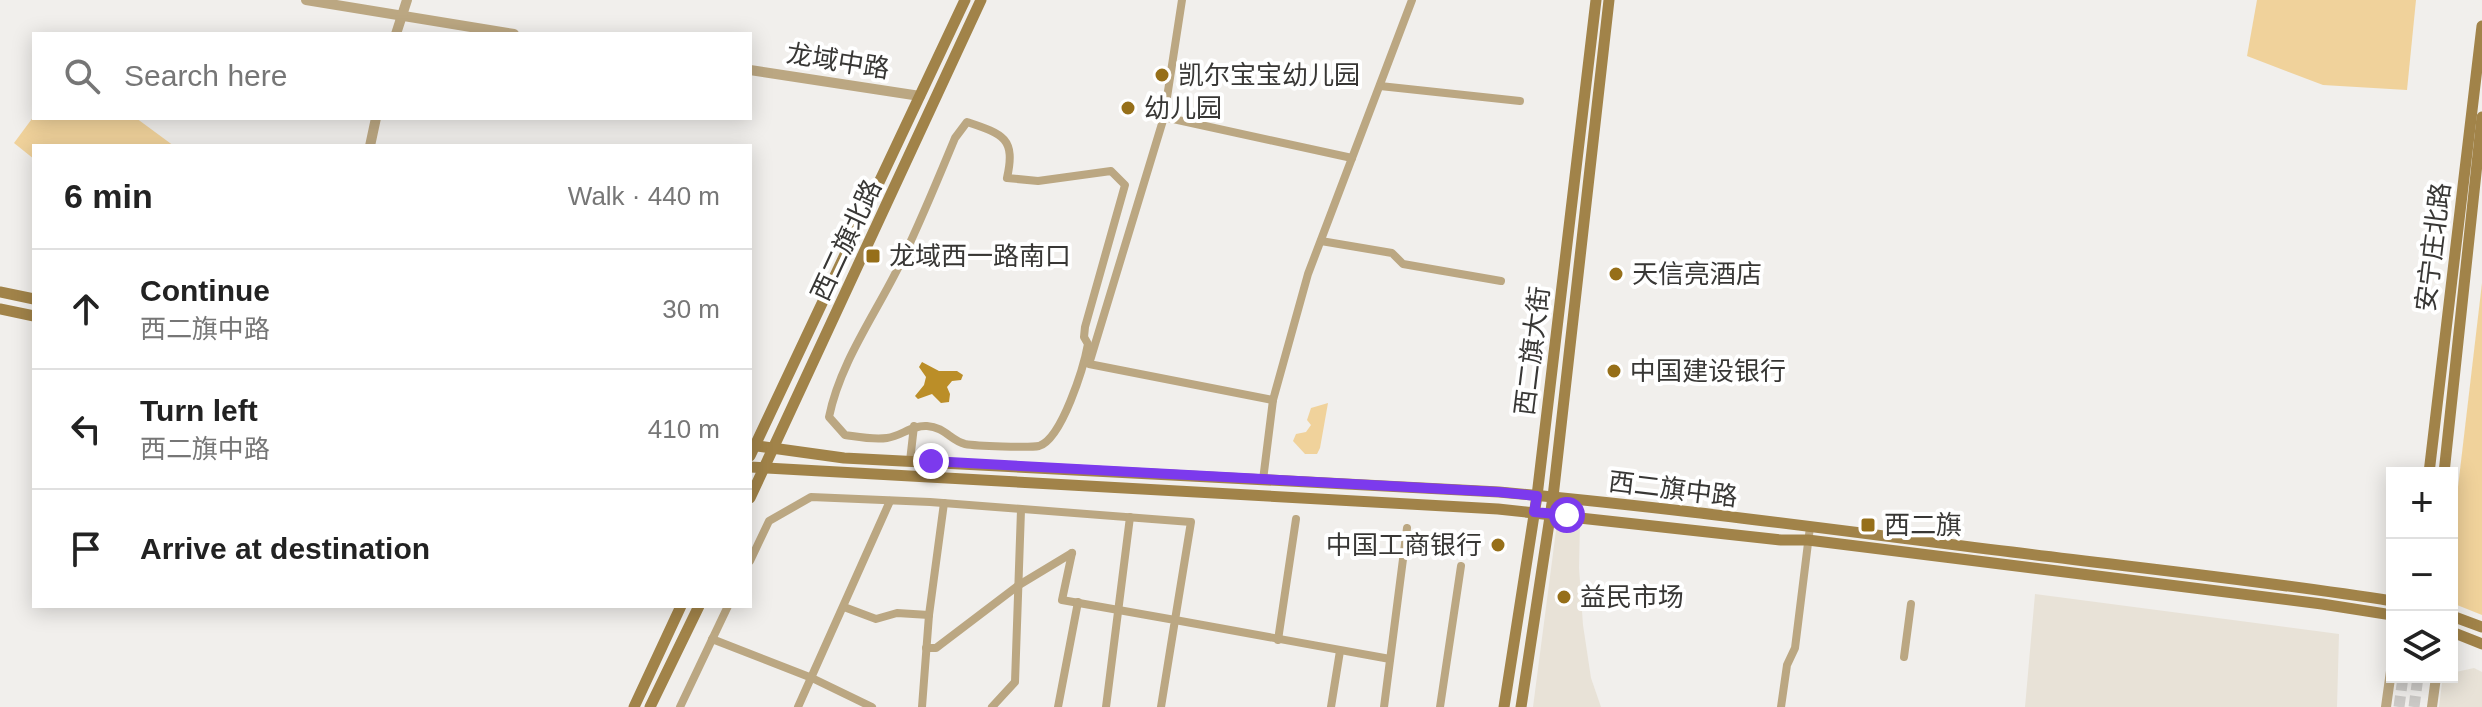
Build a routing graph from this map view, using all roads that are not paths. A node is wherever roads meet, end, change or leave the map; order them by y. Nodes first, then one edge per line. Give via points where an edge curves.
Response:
1 (306, 0) edge
2 (407, 0) edge
3 (965, 0) edge
4 (981, 0) edge
5 (1182, 0) edge
6 (1412, 0) edge
7 (1596, 0) edge
8 (1609, 0) edge
9 (400, 17) junction
10 (2482, 26) edge
11 (396, 32) edge
12 (501, 32) edge
13 (752, 70) edge
14 (1380, 86) junction
15 (920, 96) junction
16 (1520, 101) dead end
17 (1164, 117) junction
18 (2482, 117) edge
19 (376, 120) edge
20 (370, 144) edge
21 (1352, 158) junction
22 (1321, 241) junction
23 (1501, 281) dead end
24 (0, 292) edge
25 (32, 299) edge
26 (0, 309) edge
27 (32, 316) edge
28 (1273, 400) junction
29 (914, 426) junction
30 (752, 447) edge
31 (773, 448) junction
32 (752, 449) edge
33 (910, 461) junction
34 (752, 467) edge
35 (2430, 467) edge
36 (2445, 467) edge
37 (764, 468) junction
38 (1263, 480) junction
39 (752, 494) edge
40 (1537, 496) junction
41 (1553, 497) junction
42 (890, 501) junction
43 (944, 503) junction
44 (1021, 510) junction
45 (1534, 512) junction
46 (1550, 514) junction
47 (1130, 517) junction
48 (1296, 519) dead end
49 (1810, 527) junction
50 (1407, 528) dead end
51 (1808, 540) junction
52 (752, 557) edge
53 (1461, 566) dead end
54 (1019, 585) junction
55 (2386, 600) edge
56 (1078, 602) junction
57 (1911, 604) dead end
58 (844, 607) junction
59 (680, 608) edge
60 (698, 608) edge
61 (727, 608) edge
62 (1117, 610) junction
63 (2386, 614) edge
64 (929, 615) junction
65 (2458, 618) edge
66 (1175, 620) junction
67 (2482, 627) edge
68 (2458, 634) edge
69 (712, 639) junction
70 (1278, 640) junction
71 (2482, 644) edge
72 (926, 648) junction
73 (1340, 651) junction
74 (1904, 657) dead end
75 (1390, 659) junction
76 (812, 678) junction
77 (2389, 683) edge
78 (2435, 683) edge
79 (848, 695) junction
80 (634, 707) edge
81 (650, 707) edge
82 (680, 707) edge
83 (798, 707) edge
84 (842, 707) edge
85 (872, 707) edge
86 (922, 707) edge
87 (992, 707) edge
88 (1058, 707) edge
89 (1106, 707) edge
90 (1161, 707) edge
91 (1331, 707) edge
92 (1384, 707) edge
93 (1440, 707) edge
94 (1504, 707) edge
95 (1521, 707) edge
96 (1781, 707) edge
97 (2386, 707) edge
98 (2432, 707) edge

1 - 9 street
2 - 9 street
3 - 15 main road, 西二旗北路
4 - 31 main road, 西二旗北路
5 - 17 street
6 - 14 street
7 - 40 main road, 西二旗大街
8 - 41 main road, 西二旗大街
9 - 11 street
9 - 12 street
10 - 35 main road, 安宁庄北路
13 - 15 street, 龙域中路
14 - 16 street
14 - 21 street
15 - 30 main road, 西二旗北路
17 - 21 street
17 - 28 street via 1089,364
18 - 36 main road, 安宁庄北路
19 - 20 street
21 - 22 street
22 - 23 street via 1392,253 1403,264
22 - 28 street
24 - 25 main road
26 - 27 main road
28 - 38 street
29 - 29 street via 891,438 845,435 829,417 831,403 961,127 967,122 1006,140 1011,147 1007,178 1038,181 1111,171 1125,185 1085,327 1084,360 1055,432 1038,446 963,444 944,430
29 - 33 street
31 - 32 main road, 西二旗中路
31 - 33 main road, 西二旗中路
31 - 37 main road, 西二旗北路
33 - 38 main road, 西二旗中路
34 - 37 main road, 西二旗中路
37 - 39 main road, 西二旗北路
37 - 45 main road, 西二旗中路
38 - 40 main road, 西二旗中路
40 - 41 main road, 西二旗中路
40 - 45 main road, 西二旗大街
41 - 46 main road, 西二旗大街
41 - 49 main road, 西二旗中路
42 - 43 street
42 - 52 street via 805,499 769,521
42 - 58 street
43 - 44 street
43 - 64 street
44 - 47 street
44 - 54 street
45 - 46 main road, 西二旗中路
45 - 94 main road, 西二旗大街
46 - 51 main road, 西二旗中路
46 - 95 main road, 西二旗大街
47 - 62 street
47 - 66 street via 1191,522
48 - 70 street
49 - 51 street
49 - 55 main road, 西二旗中路
50 - 75 street
51 - 63 main road, 西二旗中路
51 - 96 street via 1795,648
53 - 93 street
54 - 56 street via 1072,553 1062,600
54 - 72 street via 936,648
54 - 87 street via 1015,682
56 - 62 street
56 - 88 street
57 - 74 street
58 - 64 street via 876,619 897,613
58 - 76 street
59 - 80 main road
60 - 81 main road
61 - 69 street
62 - 66 street
62 - 89 street
64 - 72 street
65 - 67 main road
66 - 70 street
66 - 90 street
68 - 71 main road
69 - 76 street
69 - 82 street
70 - 73 street
72 - 86 street
73 - 75 street
73 - 91 street
75 - 92 street
76 - 79 street
76 - 83 street
77 - 97 street
78 - 98 street
79 - 84 street
79 - 85 street

